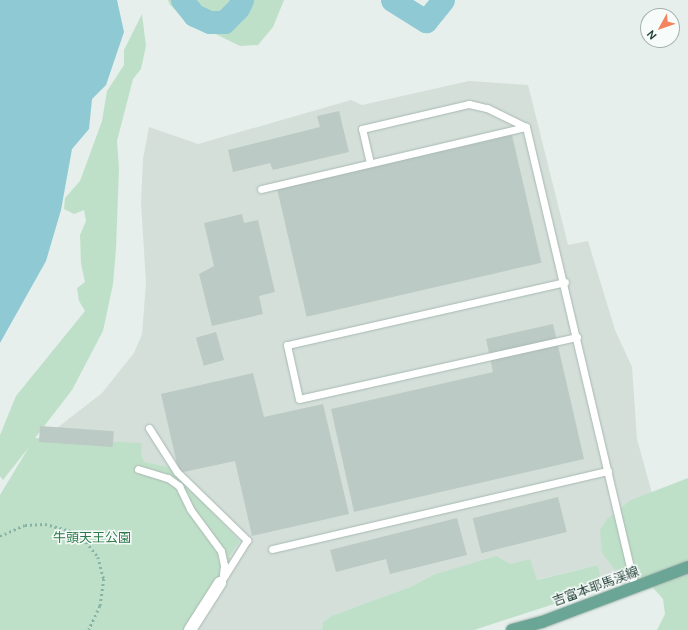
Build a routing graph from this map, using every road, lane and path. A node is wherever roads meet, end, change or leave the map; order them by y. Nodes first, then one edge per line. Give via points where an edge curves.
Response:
1 (526, 127) junction
2 (370, 163) junction
3 (261, 189) dead end
4 (565, 282) junction
5 (578, 337) junction
6 (149, 428) dead end
7 (138, 469) dead end
8 (608, 471) junction
9 (0, 536) edge
10 (272, 549) dead end
11 (688, 567) edge
12 (220, 583) junction
13 (635, 588) junction
14 (89, 630) edge
15 (190, 630) edge
16 (512, 630) edge

1 - 2 lane
1 - 2 lane via 487,108 469,104 362,129
1 - 4 lane
2 - 3 lane
4 - 5 lane
4 - 5 lane via 287,345 299,399
5 - 8 lane
6 - 12 lane via 177,472 247,540
7 - 12 lane via 168,478 179,486 190,509 221,551 224,565
8 - 10 lane
8 - 13 lane
9 - 14 path via 25,525 45,524 71,531 86,542 98,557 104,579 100,606
11 - 13 main road, 吉富本耶馬渓線
12 - 15 street
13 - 16 main road, 吉富本耶馬渓線 via 542,622

